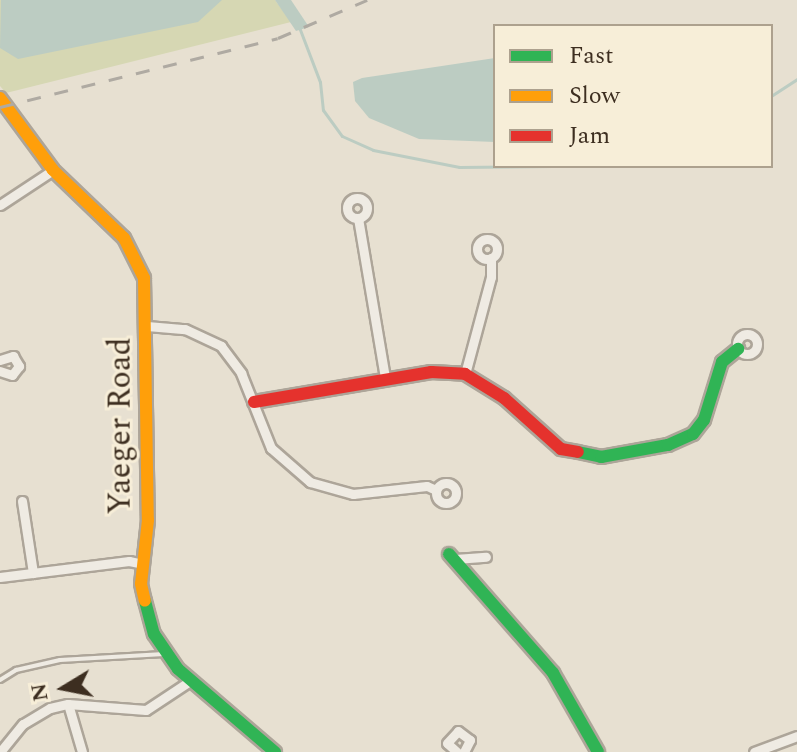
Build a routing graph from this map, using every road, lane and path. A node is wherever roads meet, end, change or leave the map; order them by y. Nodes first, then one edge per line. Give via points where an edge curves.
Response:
1 (0, 98) edge
2 (53, 170) junction
3 (0, 205) edge
4 (358, 218) dead end
5 (491, 258) dead end
6 (147, 326) junction
7 (738, 349) dead end
8 (0, 360) edge
9 (1, 373) edge
10 (465, 374) junction
11 (385, 378) junction
12 (254, 402) junction
13 (436, 490) dead end
14 (22, 501) dead end
15 (452, 556) joint
16 (486, 557) dead end
17 (143, 564) junction
18 (33, 573) junction
19 (0, 577) edge
20 (165, 654) junction
21 (0, 680) edge
22 (190, 681) junction
23 (68, 704) junction
24 (797, 736) edge
25 (0, 752) edge
26 (82, 752) edge
27 (275, 752) edge
28 (457, 752) edge
29 (464, 752) edge
30 (598, 752) edge
31 (754, 752) edge

1 - 2 street, Yaeger Road
2 - 3 street
2 - 6 street, Yaeger Road via 135,254 144,278
4 - 11 street
5 - 10 street via 491,277
6 - 12 street via 185,329 221,346
6 - 17 street, Yaeger Road via 148,520
7 - 10 street via 722,362 704,420 693,434 668,445 601,457 561,449 504,398
8 - 9 street via 10,355 19,363 15,374
10 - 11 street
11 - 12 street
12 - 13 street via 271,448 310,482 353,494 427,486
14 - 18 street
15 - 16 street
15 - 30 street via 553,673
17 - 18 street via 129,561
17 - 20 street, Yaeger Road via 145,605
18 - 19 street
20 - 21 lane via 60,660 16,670
20 - 22 street, Yaeger Road
22 - 23 street via 146,710
22 - 27 street, Yaeger Road
23 - 25 street via 31,718
23 - 26 street
24 - 31 street
28 - 29 street via 447,743 458,731 470,740

